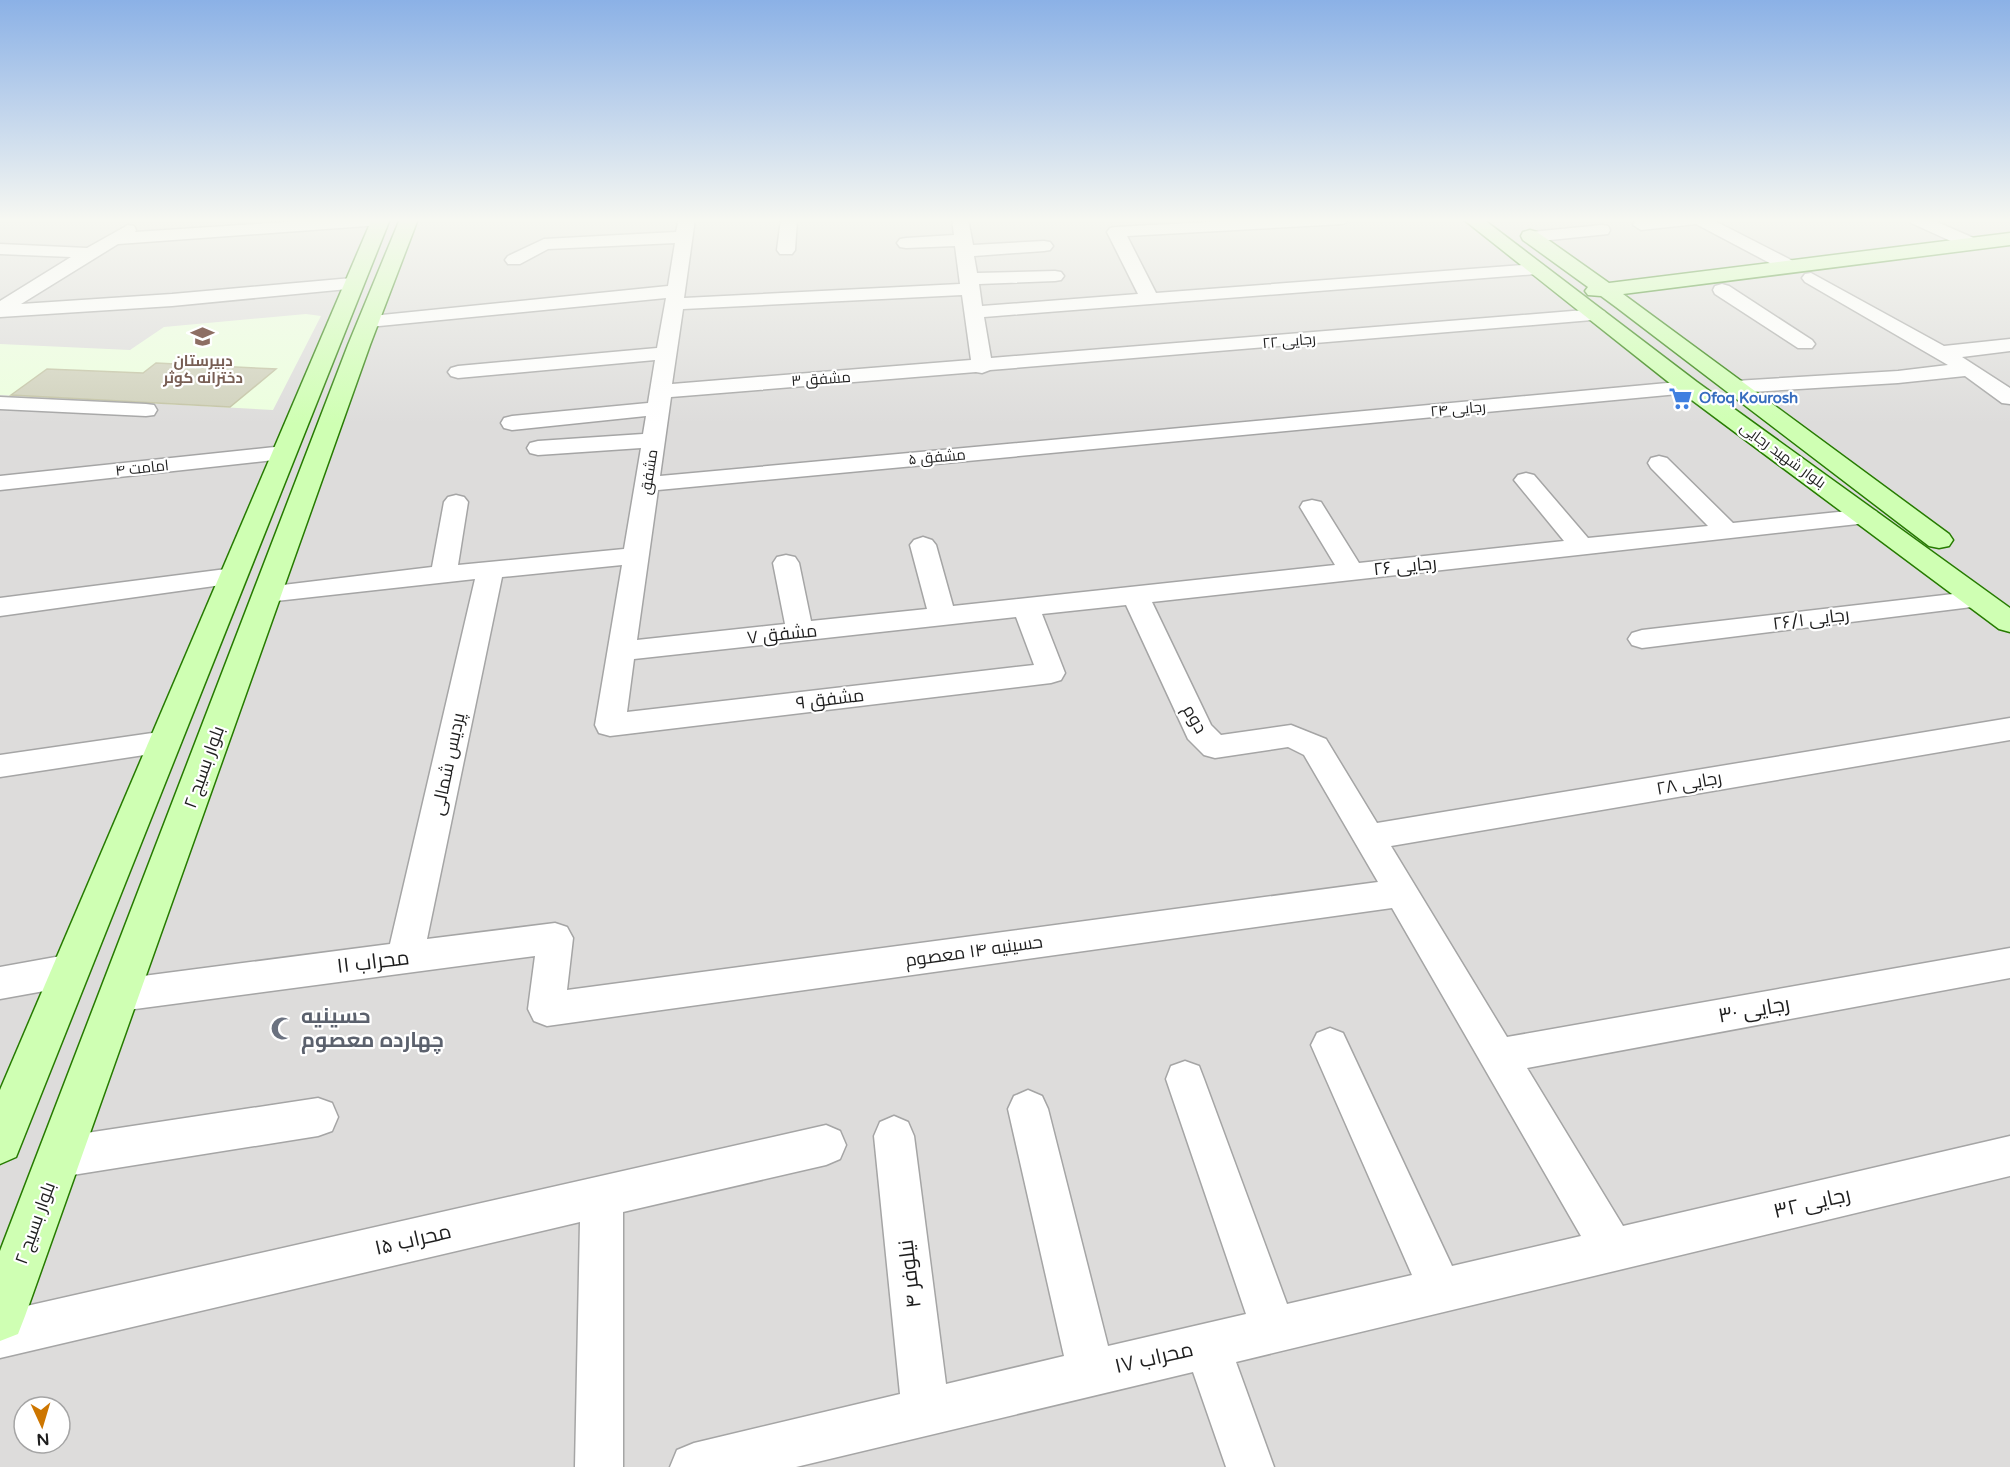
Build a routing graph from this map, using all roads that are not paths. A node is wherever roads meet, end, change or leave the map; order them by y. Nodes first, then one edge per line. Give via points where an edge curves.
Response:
1 (36, 287) edge
2 (361, 287) edge
3 (677, 287) edge
4 (897, 287) edge
5 (970, 287) edge
6 (1144, 287) edge
7 (1226, 287) edge
8 (1290, 287) edge
9 (1562, 287) edge
10 (1602, 287) edge
11 (1640, 287) edge
12 (1647, 287) edge
13 (1741, 287) edge
14 (1827, 287) edge
15 (1722, 290) junction
16 (1229, 292) junction
17 (1614, 296) junction
18 (1668, 297) junction
19 (675, 298) junction
20 (1149, 298) junction
21 (355, 302) junction
22 (94, 305) junction
23 (1584, 305) junction
24 (0, 310) edge
25 (974, 312) junction
26 (1805, 345) dead end
27 (2010, 345) edge
28 (1940, 352) junction
29 (667, 353) junction
30 (982, 367) junction
31 (1969, 369) junction
32 (458, 372) dead end
33 (1689, 387) junction
34 (1735, 387) junction
35 (2010, 398) edge
36 (659, 400) junction
37 (0, 403) edge
38 (146, 410) dead end
39 (512, 423) dead end
40 (1227, 430) joint
41 (653, 440) junction
42 (538, 448) dead end
43 (284, 453) junction
44 (1659, 463) dead end
45 (1526, 480) dead end
46 (0, 483) edge
47 (647, 484) junction
48 (456, 502) dead end
49 (1312, 507) dead end
50 (1867, 516) junction
51 (1727, 531) junction
52 (289, 535) junction
53 (249, 540) junction
54 (923, 545) dead end
55 (1582, 547) junction
56 (1952, 550) dead end
57 (636, 556) junction
58 (786, 563) dead end
59 (490, 570) junction
60 (1352, 572) junction
61 (444, 574) junction
62 (234, 576) junction
63 (267, 594) junction
64 (1135, 595) junction
65 (1979, 599) junction
66 (0, 607) edge
67 (1026, 607) junction
68 (942, 616) junction
69 (2010, 622) edge
70 (800, 632) junction
71 (1642, 639) dead end
72 (621, 651) junction
73 (610, 725) joint
74 (2010, 729) edge
75 (166, 742) junction
76 (0, 766) edge
77 (1368, 837) junction
78 (1401, 893) junction
79 (405, 958) junction
80 (2010, 963) edge
81 (72, 970) junction
82 (0, 983) edge
83 (120, 994) junction
84 (548, 1010) joint
85 (1330, 1045) dead end
86 (1498, 1056) junction
87 (1185, 1079) dead end
88 (1028, 1109) dead end
89 (318, 1117) dead end
90 (894, 1136) dead end
91 (0, 1142) edge
92 (826, 1145) dead end
93 (60, 1156) junction
94 (2010, 1156) edge
95 (602, 1197) junction
96 (1613, 1250) junction
97 (1441, 1291) junction
98 (0, 1316) edge
99 (1274, 1330) junction
100 (0, 1335) edge
101 (1207, 1346) junction
102 (1091, 1373) junction
103 (926, 1412) junction
104 (787, 1456) edge
105 (599, 1467) edge
106 (694, 1467) edge
107 (1250, 1467) edge

1 - 24 street
2 - 21 main road, بلوار بسیج ۲
3 - 19 street, مشفق
4 - 19 street
5 - 25 street
6 - 20 street
7 - 16 street
8 - 16 street
9 - 23 main road, بلوار شهید رجایی
10 - 17 main road, بلوار شهید رجایی
11 - 17 main road
12 - 18 main road
13 - 15 main road
14 - 28 street
15 - 18 main road
15 - 26 street
16 - 20 street
17 - 18 main road
17 - 23 main road
17 - 34 main road, بلوار شهید رجایی
19 - 21 street
19 - 29 street, مشفق
20 - 25 street
21 - 22 street via 172,300
21 - 22 street via 181,316
21 - 43 main road, بلوار بسیج ۲
21 - 52 main road, بلوار بسیج ۲
22 - 24 street
23 - 30 street, رجایی ۲۲
23 - 33 main road, بلوار شهید رجایی
25 - 30 street
27 - 28 street
28 - 31 street
29 - 32 street
29 - 36 street, مشفق
30 - 36 street, مشفق ۳
31 - 34 street
31 - 35 street
33 - 40 street, رجایی ۲۴
33 - 50 main road, بلوار شهید رجایی
34 - 56 main road, بلوار شهید رجایی
36 - 39 street, مشفق ۳
36 - 41 street, مشفق
37 - 38 street
40 - 47 street, مشفق ۵
41 - 42 street
41 - 47 street, مشفق
43 - 46 street, امامت ۴
43 - 53 main road, بلوار بسیج ۲
44 - 51 street
45 - 55 street
47 - 57 street, مشفق
48 - 61 street
49 - 60 street
50 - 51 street, رجایی ۲۶
50 - 65 main road, بلوار شهید رجایی
51 - 55 street, رجایی ۲۶
52 - 53 main road
52 - 63 main road, بلوار بسیج ۲
53 - 62 main road, بلوار بسیج ۲
54 - 68 street
55 - 60 street, رجایی ۲۶
57 - 59 street
57 - 72 street, مشفق
58 - 70 street
59 - 61 street
59 - 79 street, پردیس شمالی
60 - 64 street, رجایی ۲۶
61 - 63 street
62 - 66 street
62 - 75 main road, بلوار بسیج ۲
63 - 83 main road, بلوار بسیج ۲
64 - 67 street, رجایی ۲۶
64 - 77 street, دوم via 1199,731 1215,747 1291,736 1315,747
65 - 69 main road, بلوار شهید رجایی
65 - 71 street, رجایی ۲۶/۱
67 - 68 street, رجایی ۲۶
67 - 73 street, مشفق ۹ via 1051,673
68 - 70 street, مشفق ۷
70 - 72 street, مشفق ۷
72 - 73 street, مشفق
74 - 77 street, رجایی ۲۸
75 - 76 street
75 - 81 main road, بلوار بسیج ۲
77 - 78 street
78 - 84 street, حسینیه ۱۴ معصوم
78 - 86 street
79 - 83 street, محراب ۱۱
79 - 84 street, محراب ۱۱ via 555,938
80 - 86 street, رجایی ۳۰
81 - 82 street
81 - 91 main road, بلوار بسیج ۲
83 - 93 main road, بلوار بسیج ۲
85 - 97 street
86 - 96 street
87 - 99 street
88 - 102 street
89 - 93 street
90 - 103 street, نیلوفر ۴
92 - 95 street, محراب ۱۵
93 - 98 main road, بلوار بسیج ۲
94 - 96 street, رجایی ۳۲
95 - 100 street, محراب ۱۵
95 - 105 street
96 - 97 street, محراب ۱۷
97 - 99 street, محراب ۱۷
99 - 101 street, محراب ۱۷
101 - 102 street, محراب ۱۷
101 - 107 street
102 - 103 street, محراب ۱۷
103 - 104 street, محراب ۱۷
104 - 106 street, محراب ۱۷

